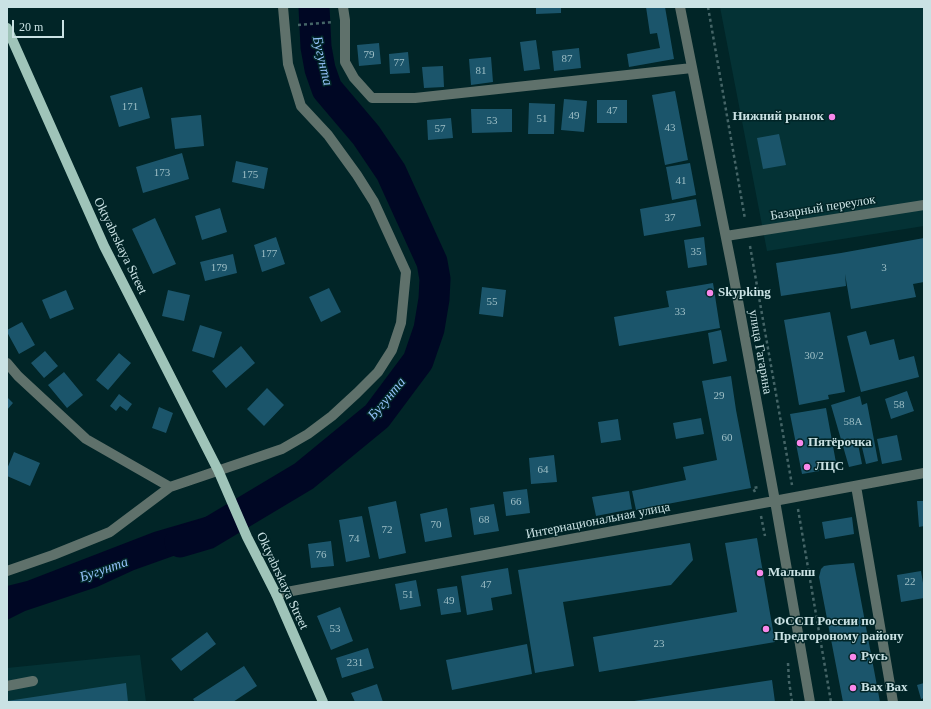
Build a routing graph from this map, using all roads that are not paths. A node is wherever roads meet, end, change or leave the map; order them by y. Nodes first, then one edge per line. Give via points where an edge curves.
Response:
1 (283, 7) edge
2 (343, 7) edge
3 (680, 7) edge
4 (7, 28) edge
5 (692, 68) junction
6 (924, 205) edge
7 (726, 236) junction
8 (7, 363) edge
9 (218, 470) junction
10 (924, 473) edge
11 (856, 486) junction
12 (170, 487) junction
13 (775, 501) junction
14 (7, 571) edge
15 (276, 594) junction
16 (33, 681) dead end
17 (7, 686) edge
18 (323, 702) edge
19 (810, 702) edge
20 (893, 702) edge

1 - 9 street via 288,64 301,106 328,135 357,175 374,202 406,272 401,323 392,350 378,372 332,416 282,449
2 - 5 street via 345,62 354,78 372,98 415,98
3 - 5 street, улица Гагарина
4 - 9 main road, Oktyabrskaya Street via 104,246
5 - 7 street, улица Гагарина
6 - 7 street, Базарный переулок
7 - 13 street, улица Гагарина
8 - 12 street via 86,440
9 - 12 street
9 - 15 main road, Oktyabrskaya Street
10 - 11 street, Интернациональная улица
11 - 13 street, Интернациональная улица
11 - 20 street
12 - 14 street via 110,532
13 - 15 street, Интернациональная улица
13 - 19 street, улица Гагарина
15 - 18 main road, Oktyabrskaya Street
16 - 17 street

